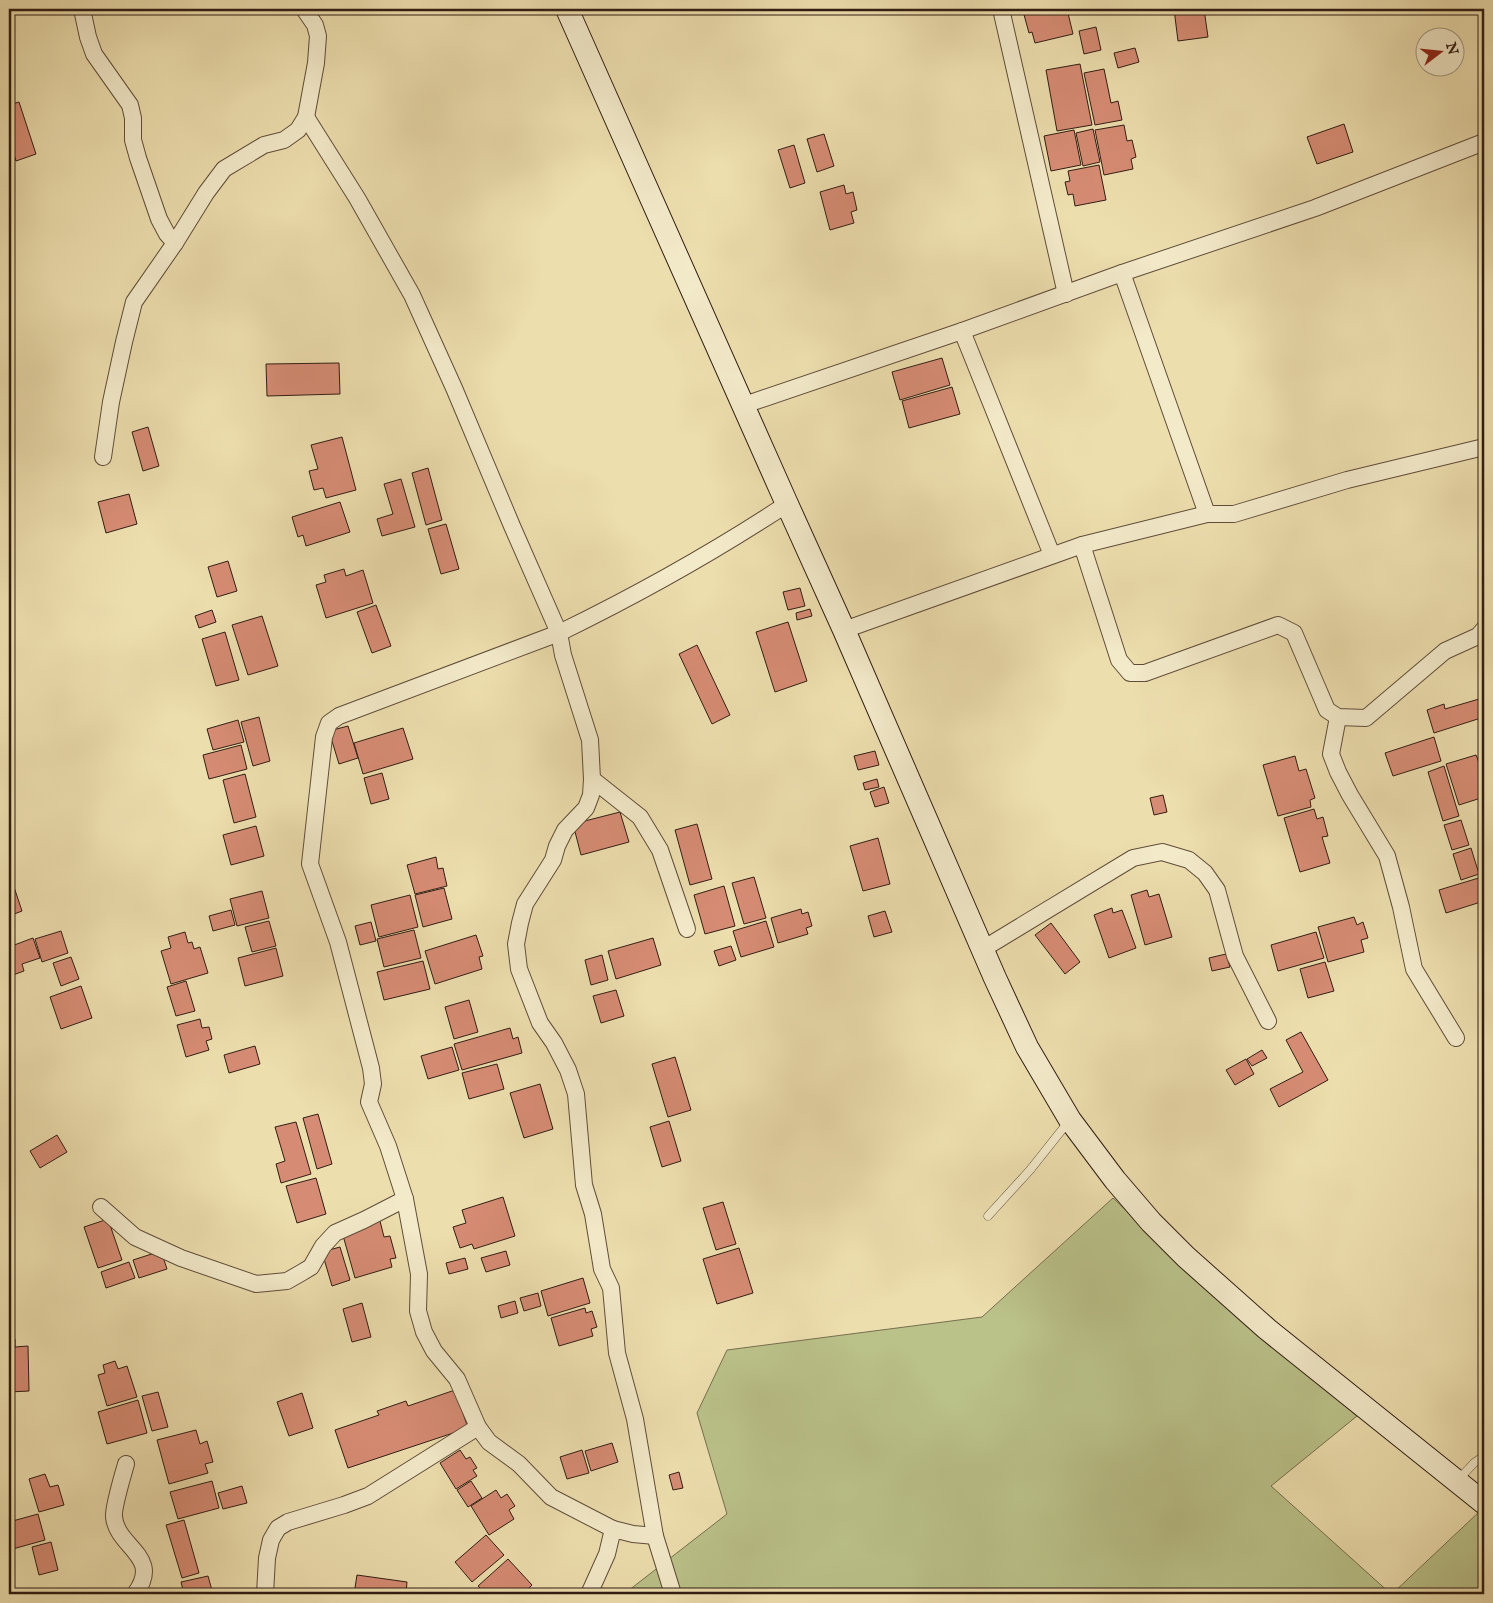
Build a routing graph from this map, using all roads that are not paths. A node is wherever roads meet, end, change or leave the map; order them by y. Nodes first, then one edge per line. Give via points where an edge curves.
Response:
1 (82, 9) edge
2 (304, 9) edge
3 (567, 9) edge
4 (1001, 9) edge
5 (306, 117) junction
6 (1484, 142) edge
7 (176, 243) junction
8 (1122, 273) junction
9 (1066, 294) junction
10 (962, 331) junction
11 (742, 404) junction
12 (1484, 447) edge
13 (103, 457) dead end
14 (787, 504) junction
15 (1208, 514) junction
16 (1082, 545) junction
17 (1052, 556) junction
18 (1484, 629) edge
19 (844, 630) junction
20 (559, 633) junction
21 (1338, 717) junction
22 (592, 779) junction
23 (686, 929) dead end
24 (983, 949) junction
25 (1268, 1021) dead end
26 (1456, 1038) dead end
27 (1070, 1120) junction
28 (405, 1199) junction
29 (101, 1207) dead end
30 (988, 1216) dead end
31 (478, 1427) junction
32 (1484, 1456) edge
33 (126, 1464) dead end
34 (1457, 1482) junction
35 (1484, 1503) edge
36 (612, 1529) junction
37 (655, 1536) junction
38 (135, 1594) edge
39 (265, 1594) edge
40 (589, 1594) edge
41 (673, 1594) edge

1 - 7 street via 94,54 130,105 138,158 158,218
2 - 5 street via 318,36
3 - 11 main road
4 - 9 street
5 - 7 street via 298,130 284,140 264,145 224,169
5 - 20 street via 412,295
6 - 8 street via 1315,208
7 - 13 street via 134,302 111,402
8 - 9 street
8 - 15 street
9 - 10 street
10 - 11 street
10 - 17 street
11 - 14 main road
12 - 15 street via 1347,480 1234,514
14 - 19 main road
14 - 20 street via 650,586
15 - 16 street
16 - 17 street
16 - 21 street via 1119,660 1130,673 1145,674 1278,625 1294,633 1327,710
17 - 19 street
18 - 21 street via 1478,636 1445,651 1366,718
19 - 24 main road
20 - 22 street via 563,656 590,740
20 - 28 street via 338,716 329,723 324,737 310,864 338,942 371,1068 373,1084 369,1102 388,1146
21 - 26 street via 1331,754 1350,795 1387,856 1414,968
22 - 23 street via 640,817 660,850
22 - 37 street via 586,808 565,830 553,860 525,904 516,944 519,969 529,997 540,1023 568,1070 576,1094 584,1185 593,1214 602,1269 611,1288 617,1353 635,1419
24 - 25 street via 1133,858 1162,852 1189,860 1205,873 1217,890 1235,956
24 - 27 main road via 1027,1047
27 - 30 lane
27 - 34 main road via 1115,1180 1186,1257 1267,1329
28 - 29 street via 335,1233 311,1267 287,1281 256,1284 181,1258 135,1237
28 - 31 street via 419,1274 418,1311 424,1332 434,1351 457,1379
31 - 36 street via 489,1442 551,1496
31 - 39 street via 368,1496 278,1528 271,1540
32 - 34 lane
33 - 38 street via 114,1515 117,1529 136,1551 145,1568 142,1585
34 - 35 main road
36 - 37 street
36 - 40 street via 608,1554
37 - 41 street

